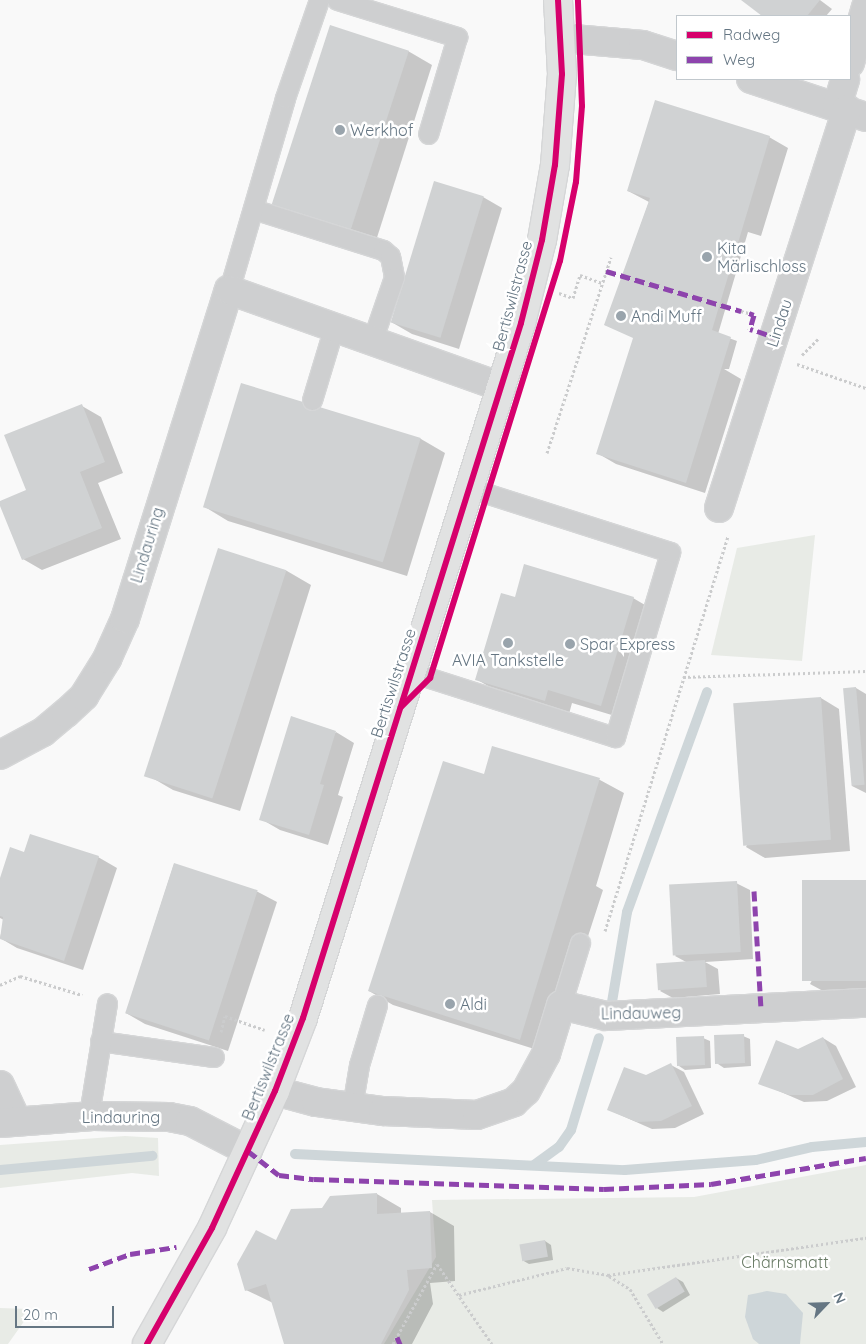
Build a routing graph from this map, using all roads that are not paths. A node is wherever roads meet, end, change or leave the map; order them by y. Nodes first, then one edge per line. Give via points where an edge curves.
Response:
1 (319, 0) edge
2 (337, 0) edge
3 (558, 0) edge
4 (866, 7) edge
5 (561, 38) junction
6 (676, 56) edge
7 (851, 59) edge
8 (754, 80) edge
9 (845, 80) edge
10 (850, 110) edge
11 (428, 134) dead end
12 (253, 209) junction
13 (229, 290) junction
14 (334, 327) junction
15 (372, 341) junction
16 (501, 387) junction
17 (312, 400) dead end
18 (470, 488) junction
19 (725, 520) road end
20 (411, 672) junction
21 (0, 755) edge
22 (580, 943) dead end
23 (866, 1002) edge
24 (106, 1003) road end
25 (377, 1005) dead end
26 (561, 1005) junction
27 (100, 1041) junction
28 (214, 1057) road end
29 (0, 1085) edge
30 (275, 1091) junction
31 (352, 1107) junction
32 (92, 1116) junction
33 (8, 1121) edge
34 (248, 1151) junction
35 (148, 1344) edge

1 - 12 lane
2 - 11 lane via 457,37
3 - 5 main road, Bertiswilstrasse
4 - 7 street
5 - 6 street via 624,42
5 - 16 main road, Bertiswilstrasse via 559,122 548,210 536,268
8 - 10 street
9 - 10 street, Lindau
10 - 19 street, Lindau
12 - 13 lane
12 - 15 lane via 383,250 394,264 394,277
13 - 14 street
13 - 21 street, Lindauring via 125,619 108,659 84,696 66,713 43,732
14 - 15 street
14 - 17 lane
15 - 16 street
16 - 18 main road, Bertiswilstrasse
18 - 20 main road, Bertiswilstrasse
18 - 20 lane via 670,552 615,737
20 - 30 main road, Bertiswilstrasse via 303,1018
22 - 26 lane
23 - 26 street, Lindauweg via 606,1016
24 - 27 lane
25 - 31 lane via 359,1065
26 - 31 street via 538,1074 514,1102 477,1115
27 - 28 lane
27 - 32 lane
29 - 33 street, Lindauring
30 - 31 street
30 - 34 main road, Bertiswilstrasse
32 - 33 street, Lindauring
32 - 34 street, Lindauring via 149,1114 190,1121
34 - 35 main road, Bertiswilstrasse via 203,1246

